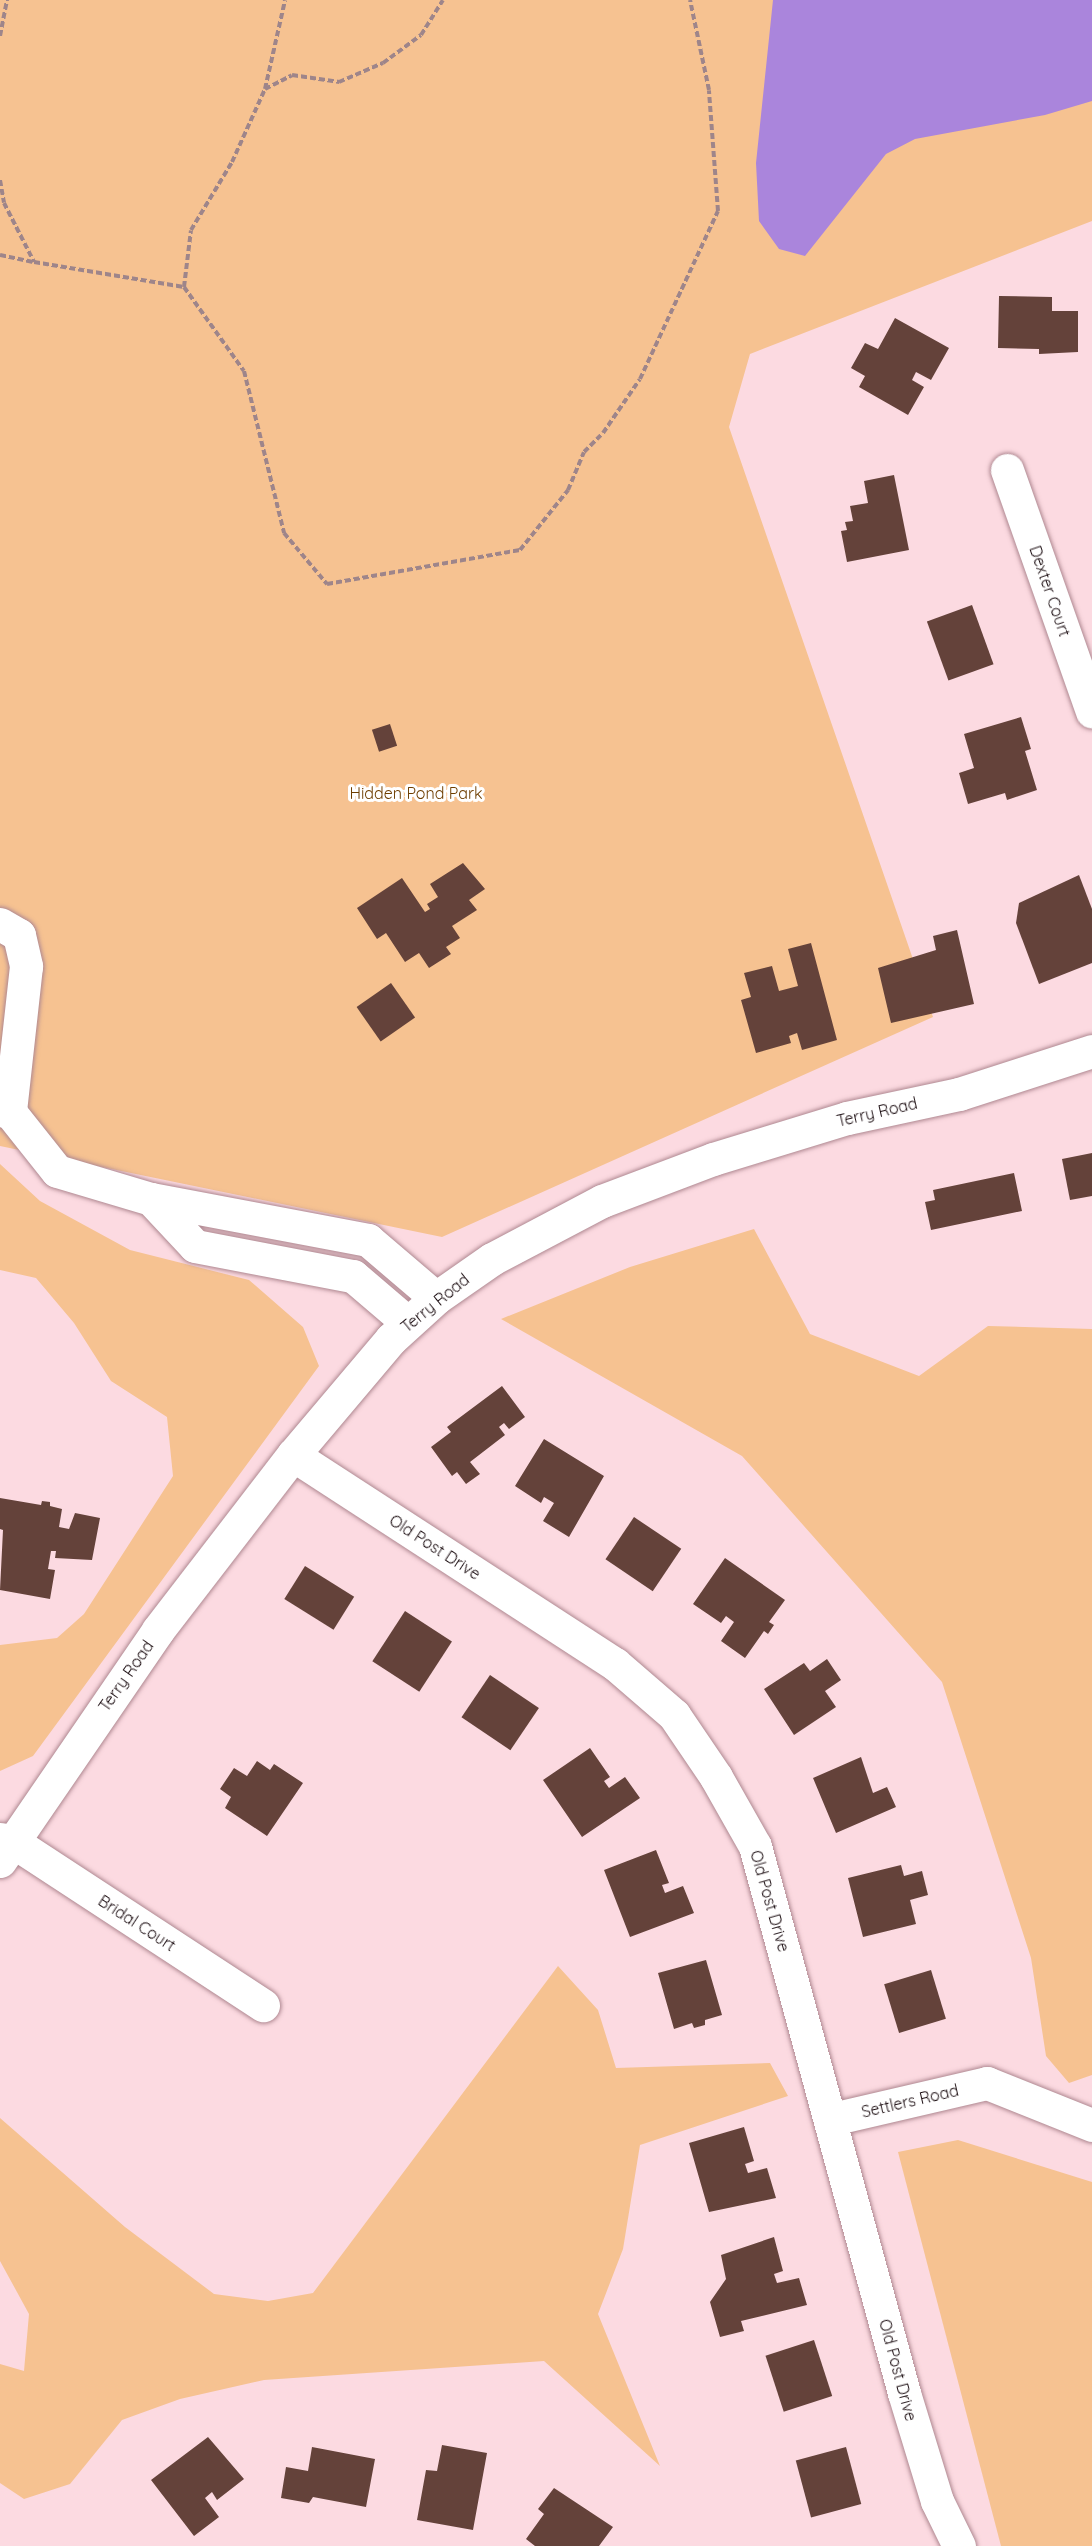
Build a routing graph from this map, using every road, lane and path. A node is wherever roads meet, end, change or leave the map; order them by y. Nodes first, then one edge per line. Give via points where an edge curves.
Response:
1 (7, 0) edge
2 (285, 0) edge
3 (443, 0) edge
4 (690, 0) edge
5 (0, 36) edge
6 (265, 89) junction
7 (0, 180) edge
8 (0, 255) edge
9 (34, 262) junction
10 (184, 287) junction
11 (1007, 470) dead end
12 (1092, 712) edge
13 (0, 924) edge
14 (11, 1004) edge
15 (1092, 1052) edge
16 (5, 1111) edge
17 (151, 1199) junction
18 (435, 1298) junction
19 (408, 1323) junction
20 (293, 1455) junction
21 (4, 1847) edge
22 (263, 2005) dead end
23 (832, 2119) junction
24 (1092, 2125) edge
25 (958, 2546) edge

1 - 5 path
2 - 6 path
3 - 6 path via 421,34 383,63 339,82 292,75
4 - 10 path via 709,90 718,212 640,379 603,433 584,452 568,490 520,550 327,584 284,533 244,371
6 - 10 path via 232,162 191,230
7 - 9 path via 4,202
8 - 9 path
9 - 10 path
11 - 12 street, Dexter Court
13 - 14 street via 19,935 26,966
14 - 16 street
15 - 18 street, Terry Road via 959,1094 847,1118 713,1159 602,1201 492,1258
16 - 17 street via 57,1172
17 - 18 street via 368,1240
17 - 19 street via 195,1246 353,1276
18 - 19 street, Terry Road
19 - 20 street, Terry Road
20 - 21 street, Terry Road via 158,1630
20 - 23 street, Old Post Drive via 615,1664 674,1715 716,1777 755,1846
21 - 22 street, Bridal Court
23 - 24 street, Settlers Road via 987,2083
23 - 25 street, Old Post Drive via 904,2393 937,2501

